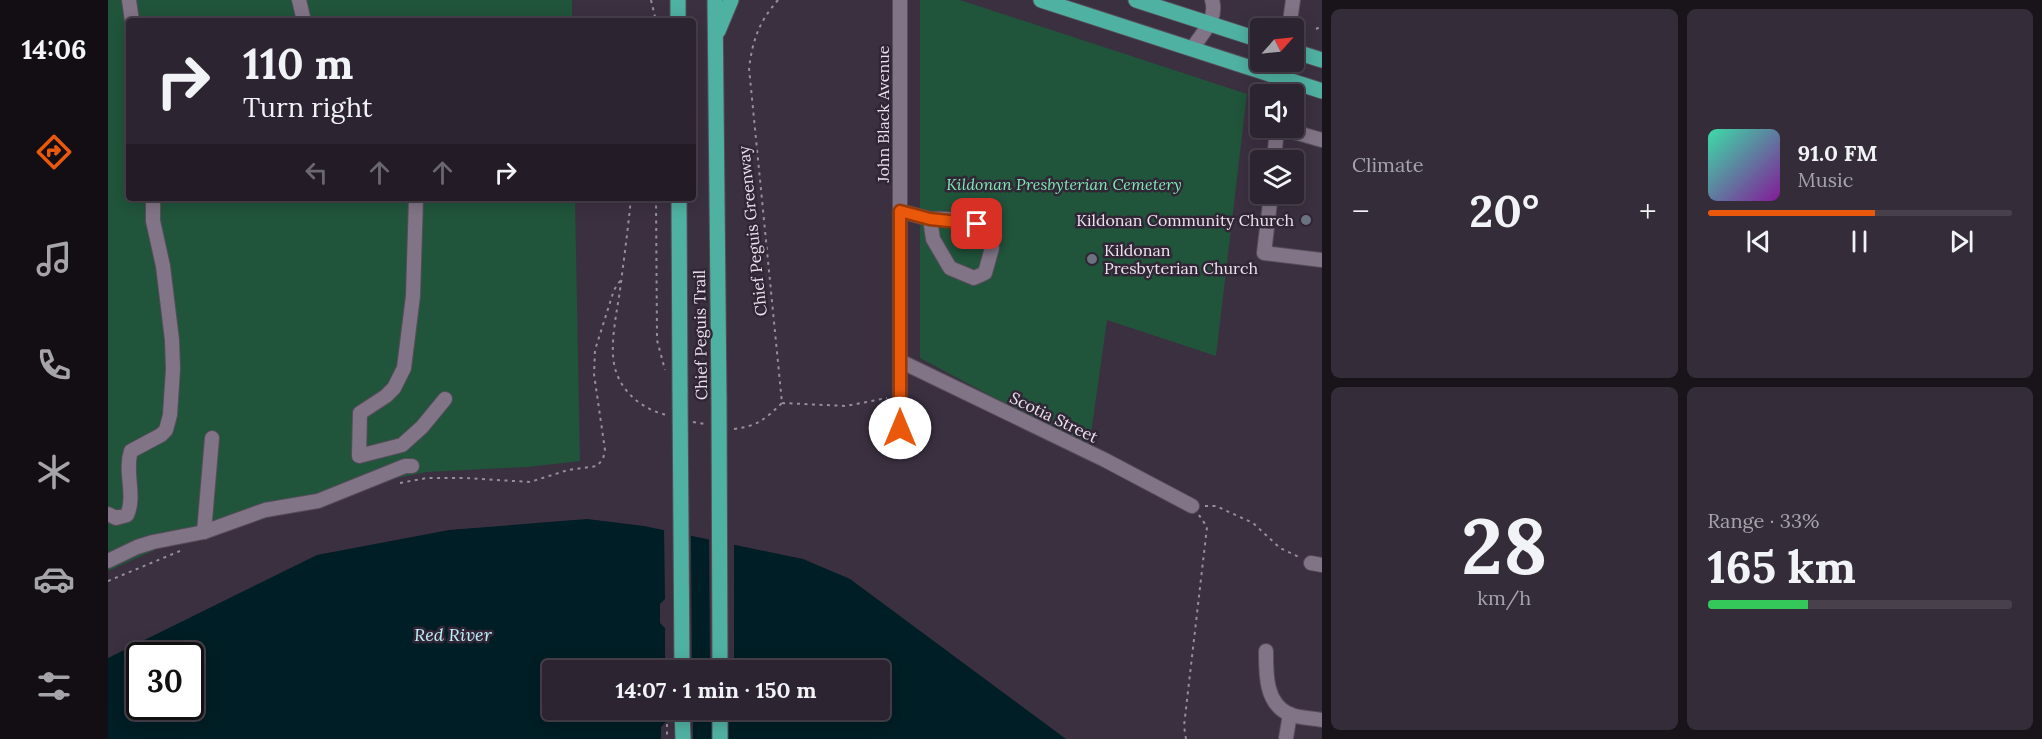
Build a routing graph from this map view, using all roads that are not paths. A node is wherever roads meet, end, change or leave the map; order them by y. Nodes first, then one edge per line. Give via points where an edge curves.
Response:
1 (129, 0) edge
2 (299, 0) edge
3 (676, 0) edge
4 (715, 0) edge
5 (731, 0) edge
6 (900, 0) edge
7 (1041, 0) edge
8 (1136, 0) edge
9 (1212, 0) edge
10 (1293, 0) edge
11 (132, 18) edge
12 (303, 18) edge
13 (678, 18) edge
14 (1290, 18) edge
15 (1209, 24) junction
16 (716, 36) junction
17 (1250, 37) edge
18 (1192, 49) junction
19 (1304, 54) edge
20 (1322, 60) edge
21 (1282, 72) edge
22 (1281, 77) junction
23 (1281, 84) edge
24 (1322, 91) edge
25 (1304, 135) edge
26 (1322, 140) edge
27 (153, 201) edge
28 (416, 201) edge
29 (679, 201) edge
30 (1269, 204) edge
31 (900, 211) junction
32 (930, 219) junction
33 (1322, 260) edge
34 (900, 361) junction
35 (445, 399) dead end
36 (212, 438) dead end
37 (900, 445) dead end
38 (412, 465) dead end
39 (1192, 506) road end
40 (108, 514) edge
41 (204, 532) junction
42 (108, 561) edge
43 (1266, 651) dead end
44 (682, 660) edge
45 (720, 660) edge
46 (1290, 714) junction
47 (682, 720) edge
48 (720, 720) edge
49 (1322, 720) edge
50 (1286, 738) edge
51 (683, 739) edge
52 (720, 739) edge

1 - 11 street
2 - 12 street
3 - 13 main road
4 - 16 main road, Chief Peguis Trail
5 - 16 main road
6 - 31 street, John Black Avenue
7 - 18 main road
8 - 15 main road
9 - 15 street via 1213,18
10 - 14 street
15 - 17 main road
15 - 18 street
16 - 45 main road, Chief Peguis Trail, bridge
18 - 22 main road
19 - 20 main road
21 - 22 street
22 - 23 street
22 - 24 main road
25 - 26 street
27 - 40 street via 172,340 169,423 161,435 131,451 127,515 116,518
28 - 35 street via 413,296 404,368 394,388 360,413 359,456 402,445
29 - 44 main road, Chief Peguis Trail, bridge
30 - 33 street via 1264,253
31 - 32 street
31 - 34 street, John Black Avenue
32 - 32 street via 933,239 950,268 974,278 985,273 992,248 988,232 977,224
34 - 37 street, John Black Avenue
34 - 39 street, Scotia Street
36 - 41 street
38 - 41 street via 318,501 265,510
41 - 42 street via 153,542
43 - 46 street via 1266,674 1273,699
46 - 49 street
46 - 50 street
47 - 51 main road
48 - 52 main road

